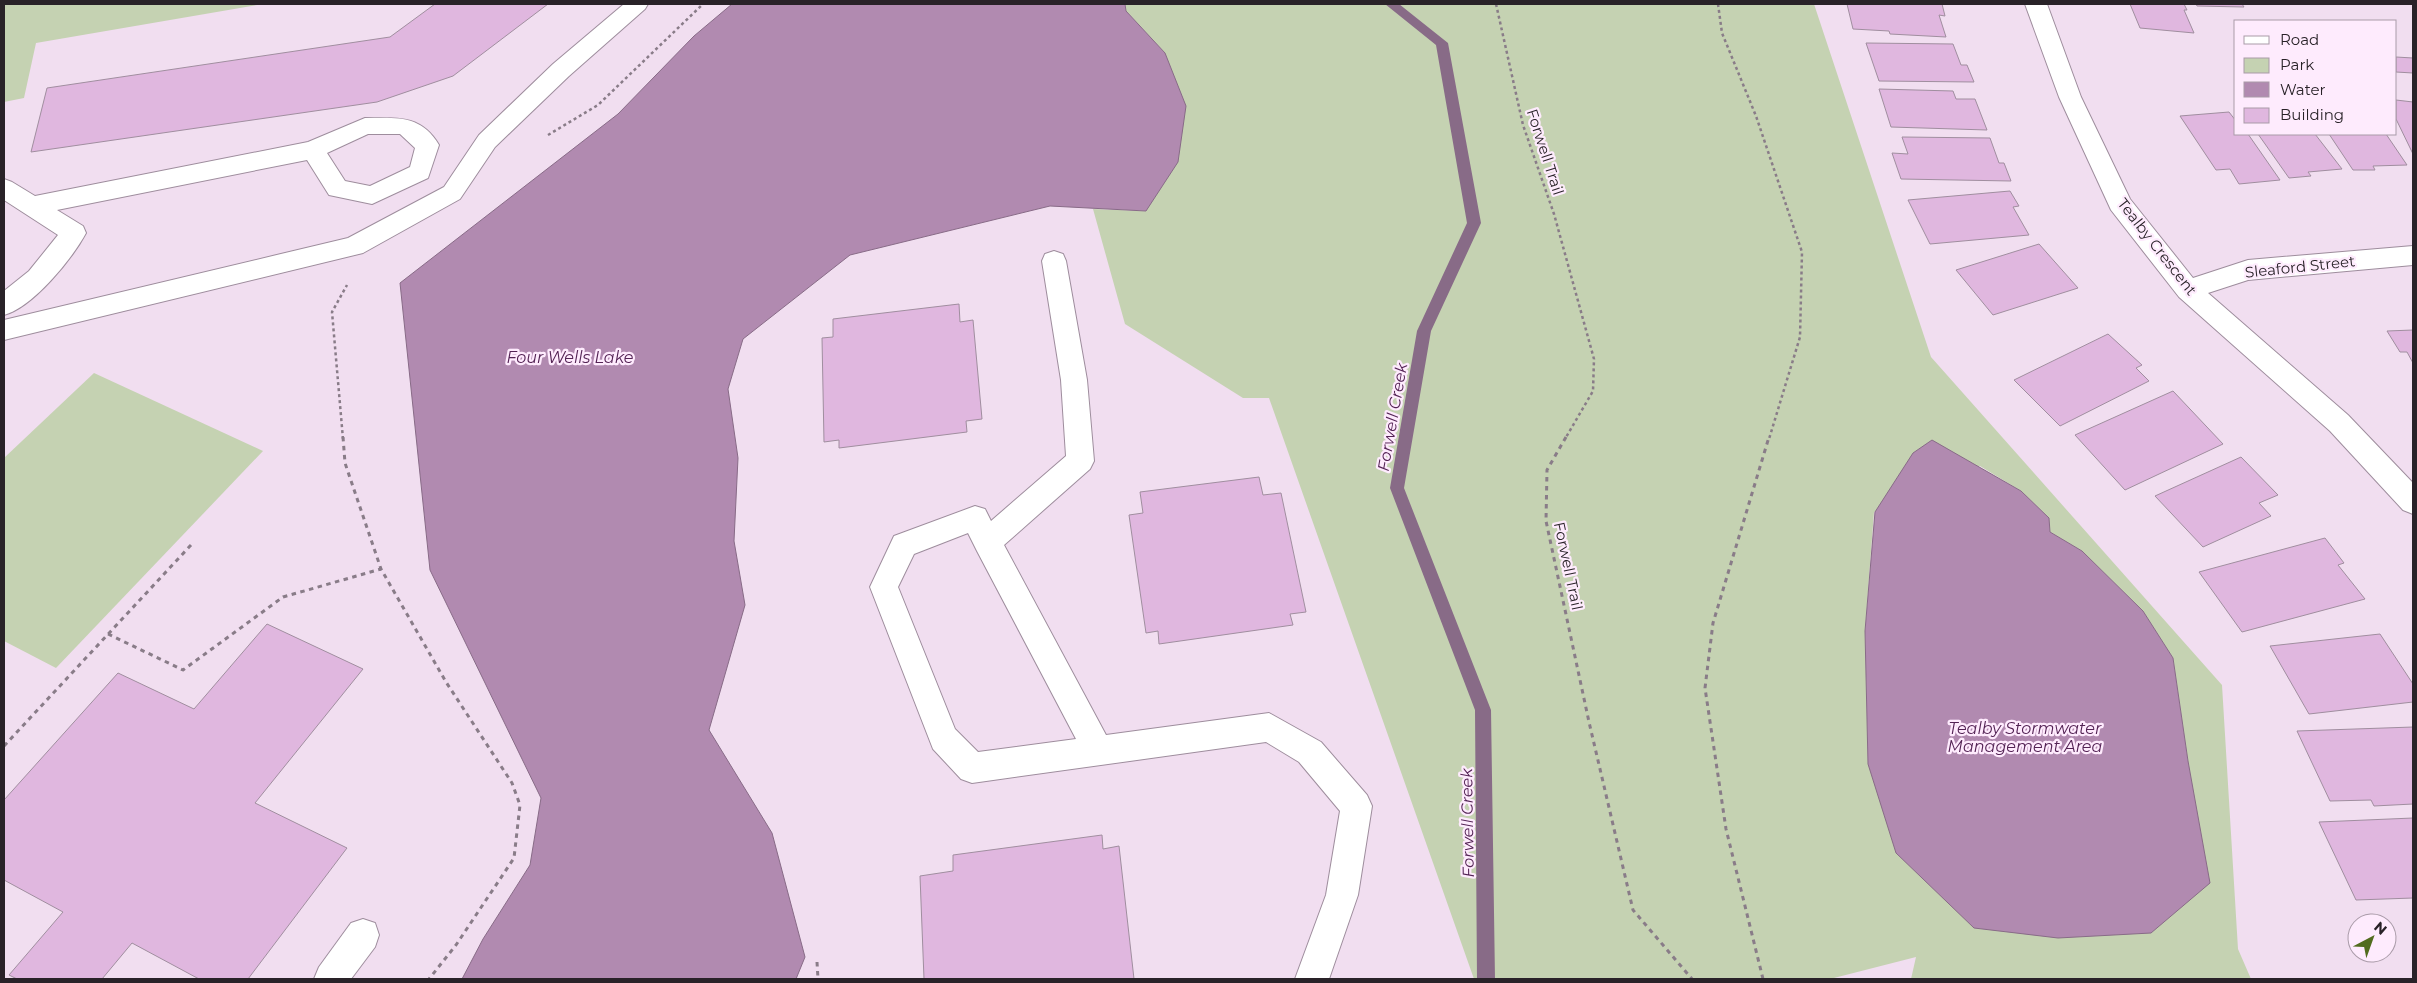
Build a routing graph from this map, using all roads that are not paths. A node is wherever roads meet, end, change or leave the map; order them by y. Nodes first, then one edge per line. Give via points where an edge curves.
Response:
1 (637, 4) edge
2 (2036, 4) edge
3 (313, 150) dead end
4 (4, 188) edge
5 (31, 206) junction
6 (2413, 256) edge
7 (1054, 260) dead end
8 (2188, 290) junction
9 (4, 305) edge
10 (4, 330) edge
11 (2413, 502) edge
12 (987, 542) junction
13 (1098, 750) junction
14 (363, 935) dead end
15 (332, 979) edge
16 (1312, 979) edge

1 - 10 street via 561,70 487,141 452,192 354,246
2 - 8 street, Tealby Crescent via 2070,97 2120,204
3 - 5 street
4 - 5 street
5 - 9 street via 74,233 38,278
6 - 8 street, Sleaford Street via 2248,270
7 - 12 street via 1074,380 1080,461
8 - 11 street, Tealby Crescent via 2339,423
12 - 13 street
12 - 13 street via 974,518 904,545 884,587 944,739 972,768
13 - 16 street via 1269,726 1310,752 1356,806 1342,895
14 - 15 street

